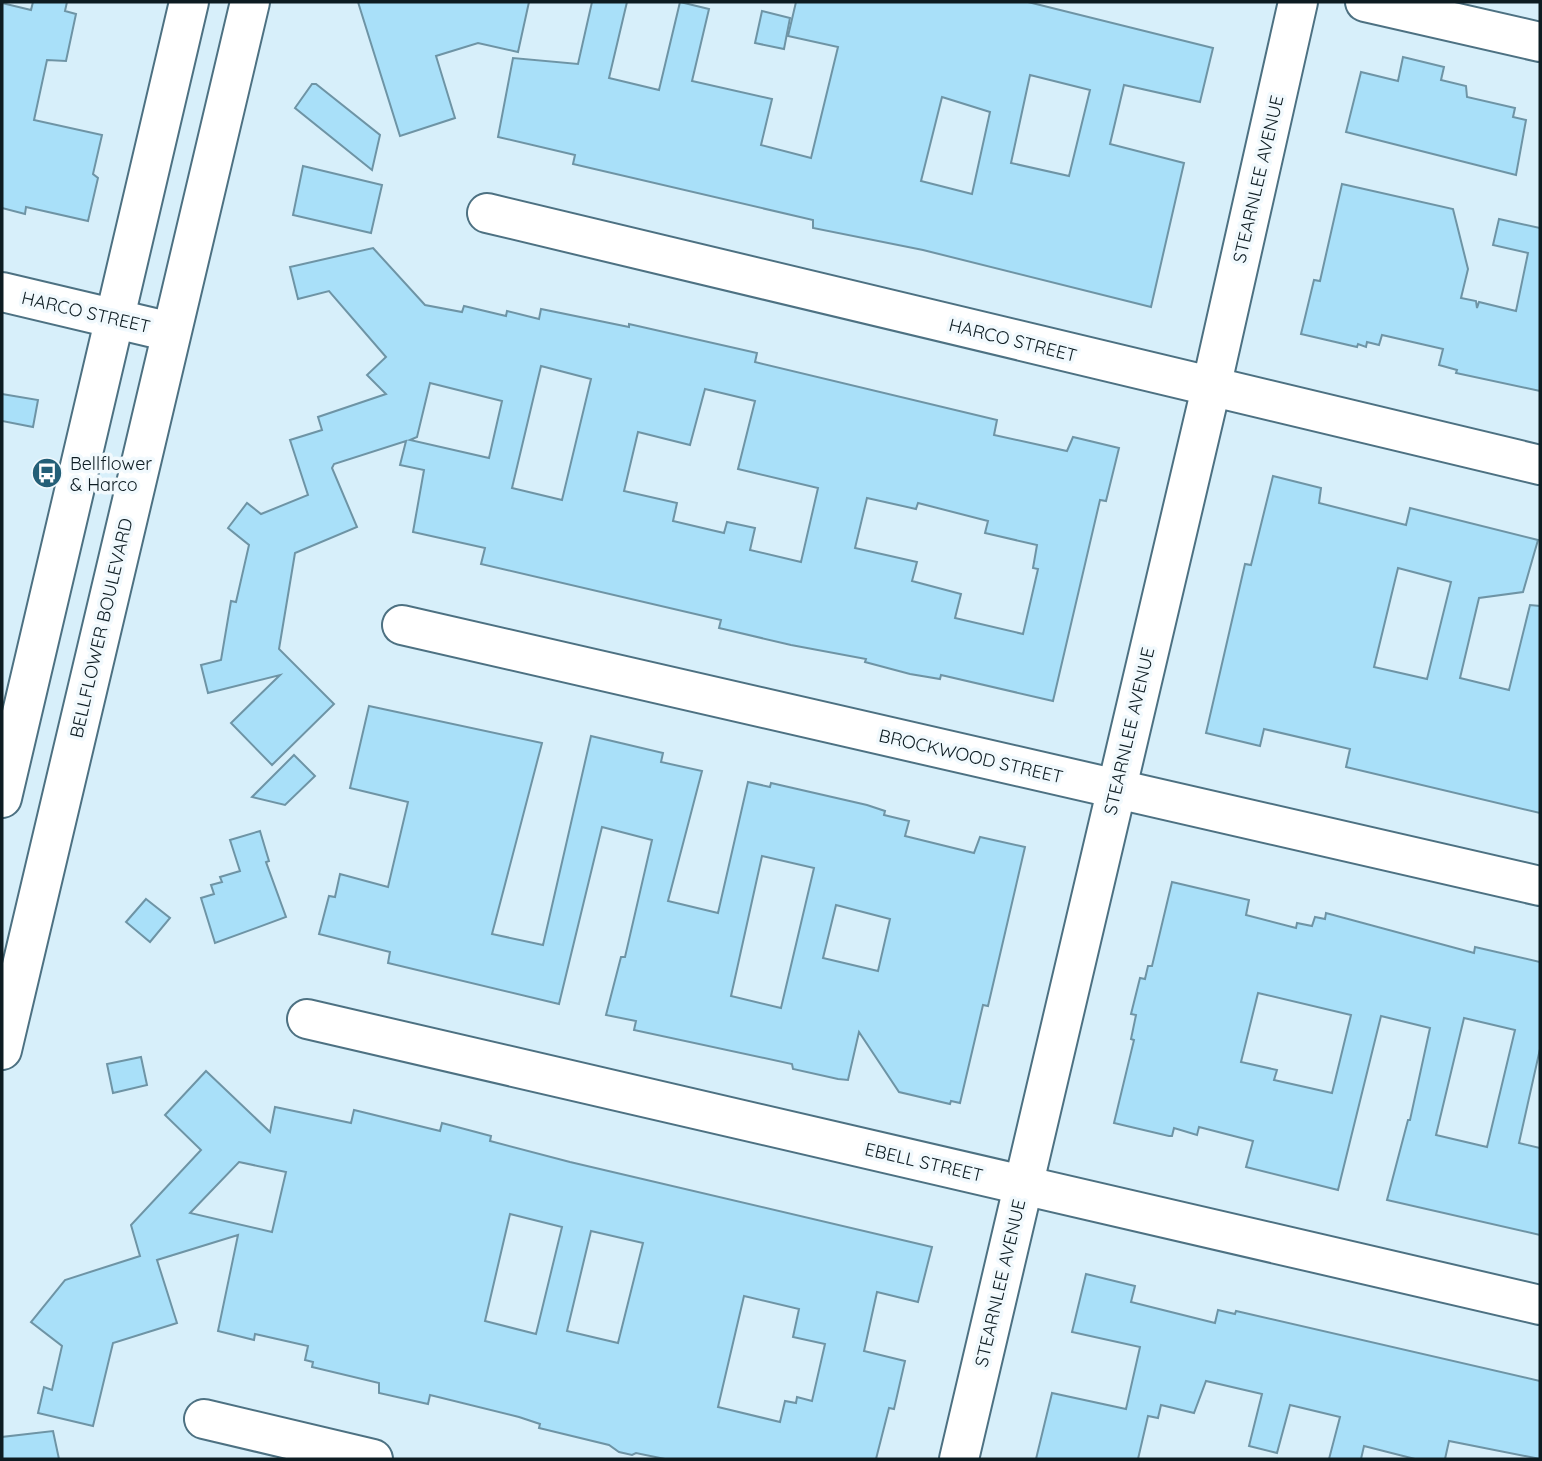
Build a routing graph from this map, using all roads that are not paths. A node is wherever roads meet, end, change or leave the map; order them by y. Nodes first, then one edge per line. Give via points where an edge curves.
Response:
1 (189, 2) edge
2 (250, 2) edge
3 (1298, 2) edge
4 (1365, 2) edge
5 (1540, 42) edge
6 (487, 213) dead end
7 (2, 292) edge
8 (116, 318) junction
9 (171, 332) junction
10 (1211, 388) junction
11 (1540, 465) edge
12 (402, 625) dead end
13 (1115, 789) junction
14 (2, 798) edge
15 (1540, 886) edge
16 (307, 1019) dead end
17 (2, 1050) edge
18 (1023, 1185) junction
19 (1540, 1305) edge
20 (204, 1419) dead end
21 (373, 1459) edge
22 (959, 1459) edge

1 - 8 street
2 - 9 street, BELLFLOWER BOULEVARD
3 - 10 street, STEARNLEE AVENUE
4 - 5 street
6 - 10 street, HARCO STREET
7 - 8 street, HARCO STREET
8 - 9 street, HARCO STREET
8 - 14 street
9 - 17 street, BELLFLOWER BOULEVARD
10 - 11 street, HARCO STREET
10 - 13 street, STEARNLEE AVENUE
12 - 13 street, BROCKWOOD STREET
13 - 15 street, BROCKWOOD STREET
13 - 18 street, STEARNLEE AVENUE
16 - 18 street, EBELL STREET
18 - 19 street, EBELL STREET
18 - 22 street, STEARNLEE AVENUE
20 - 21 street

